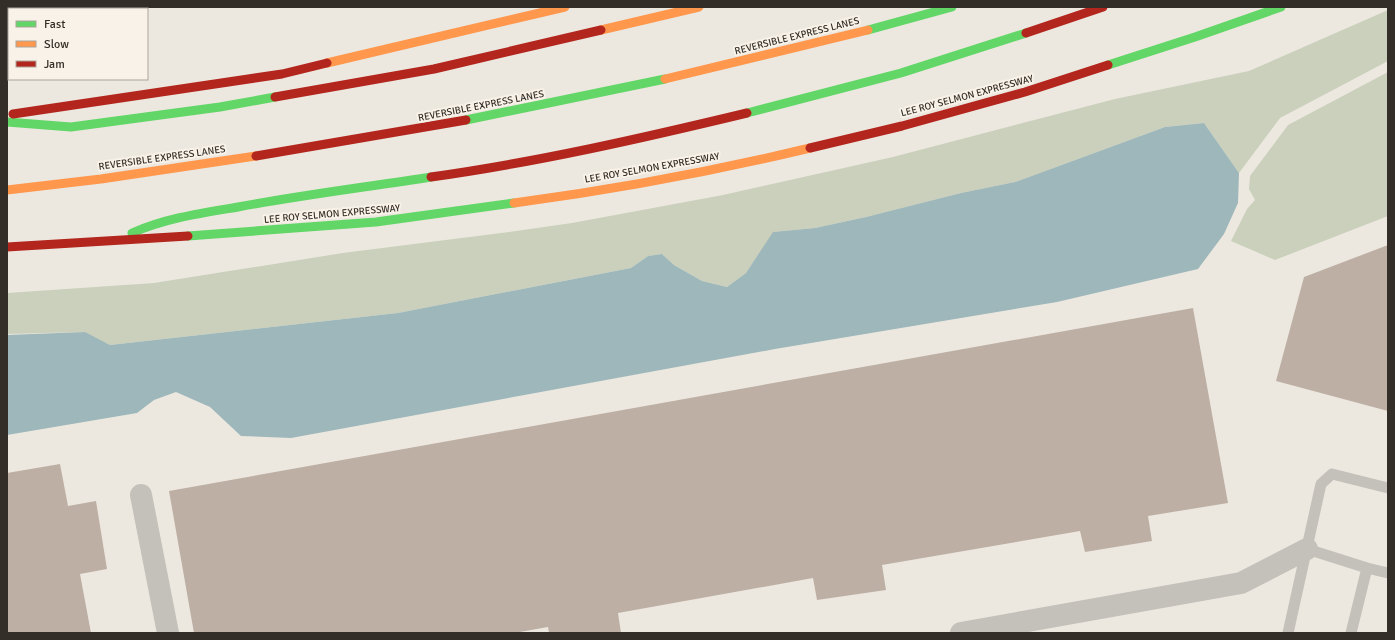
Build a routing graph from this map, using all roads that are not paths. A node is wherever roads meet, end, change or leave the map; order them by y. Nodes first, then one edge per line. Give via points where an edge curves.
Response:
1 (565, 7) edge
2 (699, 7) edge
3 (952, 7) edge
4 (1103, 7) edge
5 (1281, 7) edge
6 (7, 114) edge
7 (7, 122) edge
8 (7, 190) edge
9 (117, 241) junction
10 (7, 247) edge
11 (1388, 488) edge
12 (141, 495) dead end
13 (1307, 549) junction
14 (1367, 568) junction
15 (1388, 574) edge
16 (168, 633) edge
17 (960, 633) edge
18 (1288, 633) edge
19 (1351, 633) edge

1 - 6 highway via 282,74
2 - 7 highway via 434,69 220,108 72,127
3 - 8 highway, REVERSIBLE EXPRESS LANES via 779,53 597,94 444,124 168,169
4 - 9 highway via 901,73 770,108 482,170 281,199 177,218 146,227
5 - 9 highway, LEE ROY SELMON EXPRESSWAY via 1025,92 770,158 524,202 376,222
9 - 10 highway, LEE ROY SELMON EXPRESSWAY
11 - 13 lane via 1332,474 1321,484
12 - 16 street
13 - 14 lane
13 - 17 street via 1241,583
13 - 18 lane
14 - 15 lane
14 - 19 lane

